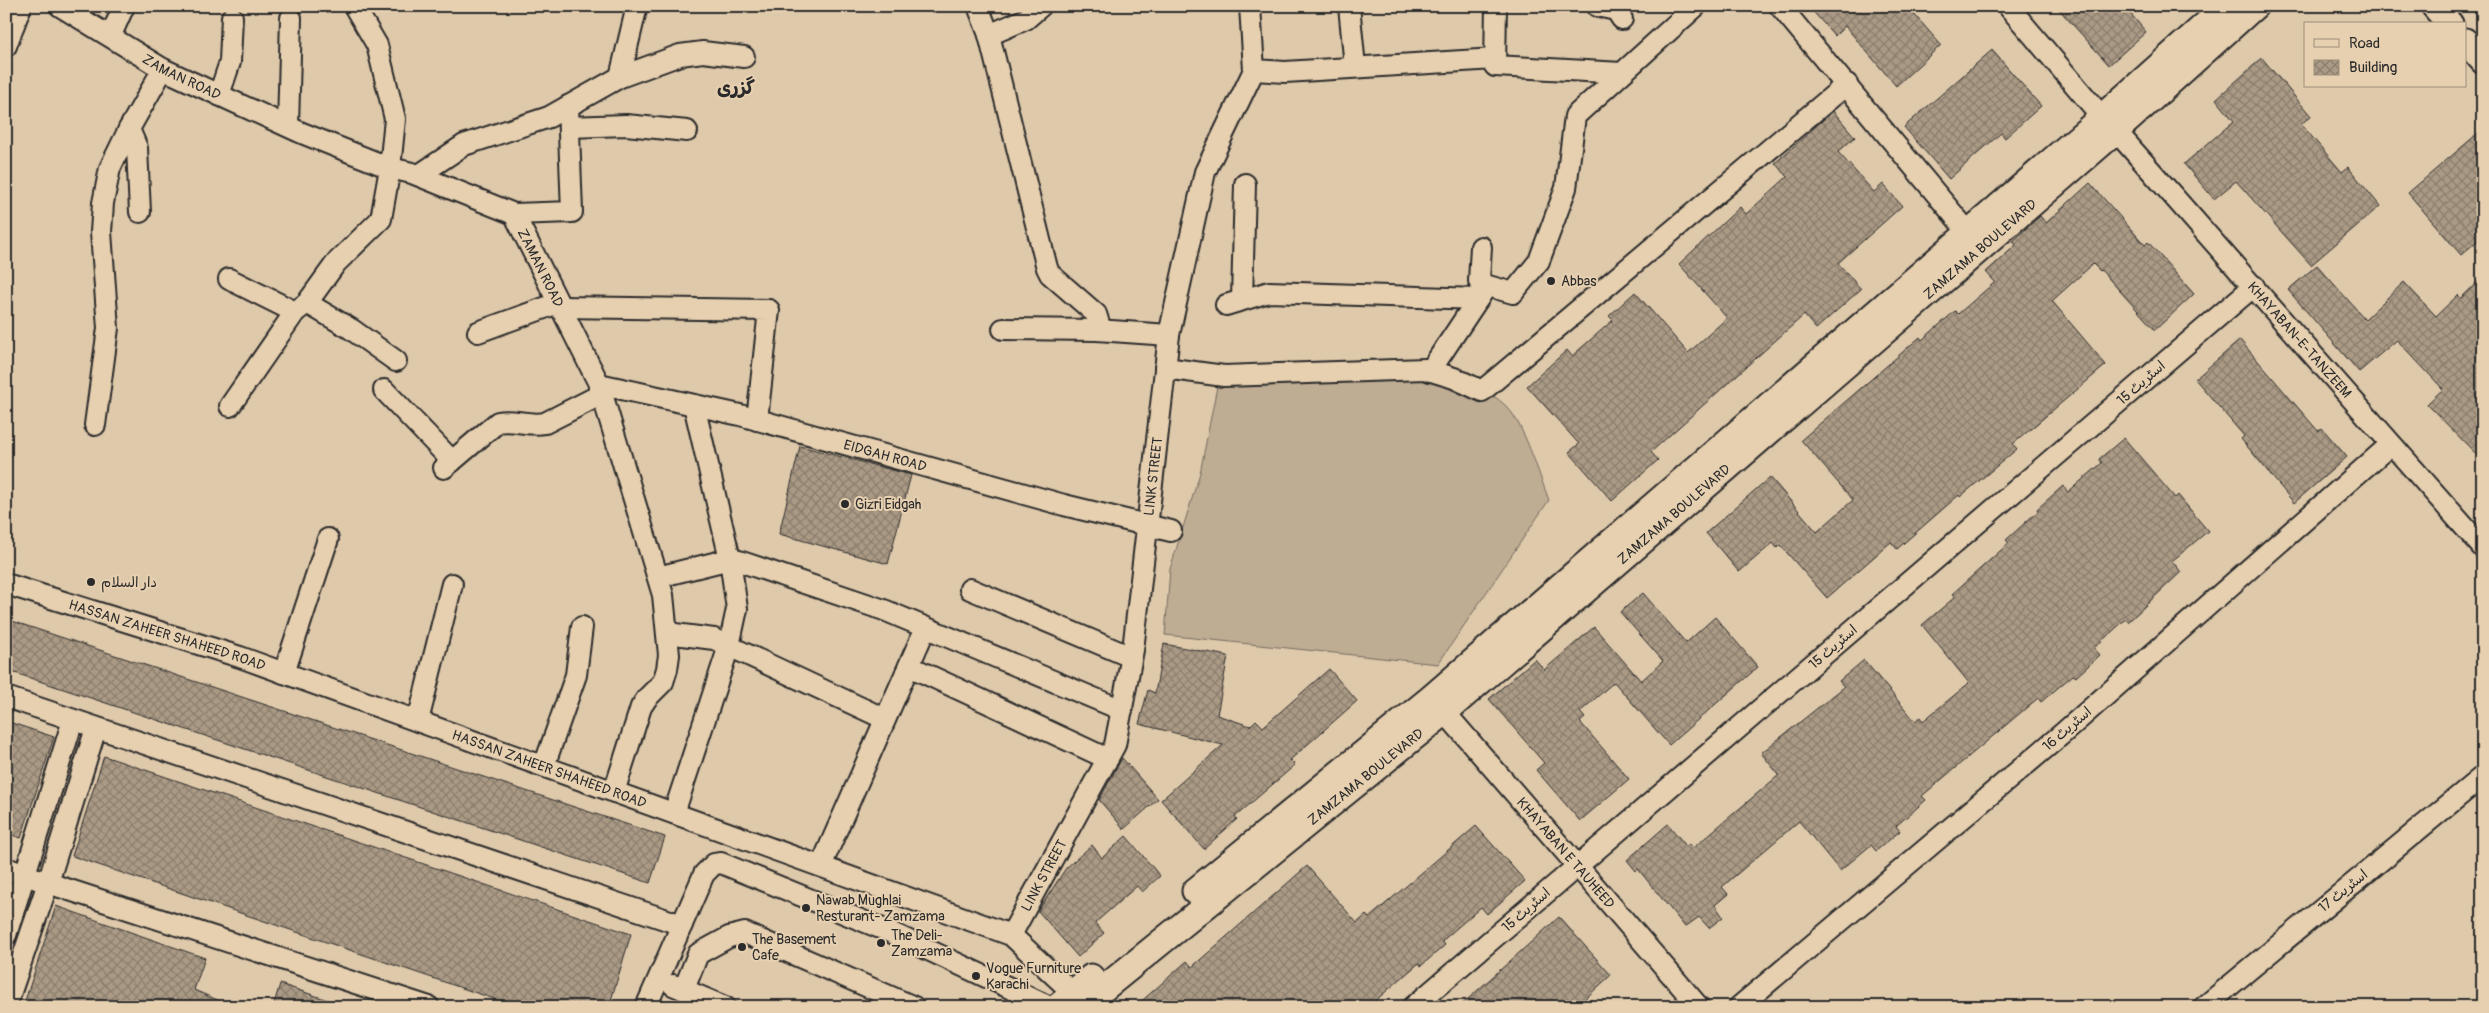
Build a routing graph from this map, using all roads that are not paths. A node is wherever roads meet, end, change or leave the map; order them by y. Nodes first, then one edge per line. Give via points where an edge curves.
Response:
1 (21, 6) edge
2 (60, 6) edge
3 (124, 6) edge
4 (354, 6) edge
5 (637, 6) edge
6 (978, 6) edge
7 (1041, 6) edge
8 (1250, 6) edge
9 (1349, 6) edge
10 (1496, 6) edge
11 (1597, 6) edge
12 (1696, 6) edge
13 (1780, 6) edge
14 (2008, 6) edge
15 (2226, 6) edge
16 (2255, 6) edge
17 (2434, 6) edge
18 (232, 17) dead end
19 (291, 18) dead end
20 (1622, 19) dead end
21 (2448, 22) edge
22 (989, 35) junction
23 (111, 36) junction
24 (2466, 42) edge
25 (6, 46) edge
26 (744, 57) dead end
27 (1495, 59) junction
28 (2483, 61) edge
29 (1355, 67) junction
30 (163, 69) junction
31 (1254, 70) junction
32 (1622, 73) junction
33 (620, 76) junction
34 (1846, 84) junction
35 (219, 95) junction
36 (568, 106) junction
37 (2109, 124) junction
38 (288, 126) junction
39 (569, 127) junction
40 (130, 129) junction
41 (687, 131) dead end
42 (390, 168) junction
43 (419, 176) junction
44 (1246, 184) dead end
45 (140, 212) dead end
46 (514, 214) junction
47 (1968, 232) junction
48 (1481, 247) dead end
49 (229, 279) dead end
50 (2254, 286) junction
51 (1479, 292) junction
52 (559, 305) junction
53 (301, 308) junction
54 (1003, 330) dead end
55 (1101, 330) junction
56 (478, 332) dead end
57 (1168, 335) junction
58 (396, 361) dead end
59 (1165, 368) junction
60 (1430, 371) junction
61 (601, 389) junction
62 (384, 390) dead end
63 (694, 405) junction
64 (230, 406) dead end
65 (757, 420) junction
66 (95, 424) dead end
67 (2390, 445) junction
68 (1147, 525) junction
69 (1171, 531) dead end
70 (328, 538) dead end
71 (2483, 548) edge
72 (730, 559) junction
73 (658, 577) junction
74 (6, 584) edge
75 (452, 584) dead end
76 (970, 590) dead end
77 (582, 627) dead end
78 (925, 629) junction
79 (667, 633) junction
80 (730, 646) junction
81 (1131, 657) junction
82 (909, 666) junction
83 (284, 673) junction
84 (6, 698) edge
85 (1438, 705) junction
86 (1122, 710) junction
87 (885, 719) junction
88 (73, 720) junction
89 (418, 721) junction
90 (96, 728) junction
91 (1108, 758) junction
92 (544, 766) junction
93 (2483, 776) edge
94 (614, 792) junction
95 (674, 813) junction
96 (1578, 865) junction
97 (821, 866) junction
98 (6, 868) edge
99 (26, 875) junction
100 (48, 884) junction
101 (682, 925) junction
102 (6, 935) edge
103 (1011, 935) junction
104 (658, 978) junction
105 (684, 989) junction
106 (1080, 1002) edge
107 (6, 1006) edge
108 (429, 1007) edge
109 (646, 1007) edge
110 (725, 1007) edge
111 (914, 1007) edge
112 (1050, 1007) edge
113 (1413, 1007) edge
114 (1699, 1007) edge
115 (1739, 1007) edge
116 (2204, 1007) edge

1 - 25 street
2 - 23 street, ZAMAN ROAD
3 - 23 street
4 - 42 street via 377,45 395,119
5 - 33 street
6 - 22 street
7 - 22 street via 1026,19
8 - 31 street, LINK STREET
9 - 29 street
10 - 27 street
11 - 20 street via 1616,10
12 - 32 street
13 - 34 street
14 - 37 street, KHAYABAN-E-TANZEEM
15 - 37 main road, ZAMZAMA BOULEVARD
16 - 37 main road, ZAMZAMA BOULEVARD
17 - 21 main road
18 - 35 street via 230,62
19 - 38 street
22 - 55 street via 1047,268 1096,314
23 - 30 street, ZAMAN ROAD
24 - 28 main road
26 - 33 street via 703,52 680,55
27 - 29 street
27 - 32 street via 1495,66
29 - 31 street via 1285,72
30 - 35 street, ZAMAN ROAD
30 - 40 street
31 - 57 street, LINK STREET via 1205,172
32 - 51 street via 1575,116 1566,188 1539,261 1513,293
33 - 36 street
34 - 47 street
34 - 60 street via 1482,391
35 - 38 street, ZAMAN ROAD
36 - 39 street
36 - 43 street via 549,116 464,145
37 - 47 main road, ZAMZAMA BOULEVARD
37 - 50 street, KHAYABAN-E-TANZEEM
37 - 85 main road, ZAMZAMA BOULEVARD
38 - 42 street, ZAMAN ROAD
39 - 41 street via 626,125
39 - 46 street via 572,212
40 - 45 street via 137,148
40 - 66 street via 110,168 103,203 101,232 108,328
42 - 43 street, ZAMAN ROAD
42 - 53 street via 380,219 336,263
43 - 46 street, ZAMAN ROAD
44 - 51 street via 1234,302 1269,292
46 - 52 street, ZAMAN ROAD
47 - 85 main road, ZAMZAMA BOULEVARD
48 - 51 street
49 - 53 street
50 - 67 street, KHAYABAN-E-TANZEEM
50 - 96 street, اسٹریٹ 15
51 - 60 street
52 - 56 street
52 - 61 street, ZAMAN ROAD
52 - 65 street via 770,310
53 - 58 street via 352,329
53 - 64 street
54 - 55 street
55 - 57 street
57 - 59 street, LINK STREET
59 - 60 street via 1224,376
59 - 68 street, LINK STREET
61 - 62 street via 545,423 498,422 448,464
61 - 63 street, EIDGAH ROAD
61 - 73 street, ZAMAN ROAD
63 - 65 street, EIDGAH ROAD
63 - 72 street
65 - 68 street, EIDGAH ROAD via 1064,506
67 - 71 street, KHAYABAN-E-TANZEEM
67 - 115 street, اسٹریٹ 16 via 2062,734
68 - 69 street, EIDGAH ROAD
68 - 81 street, LINK STREET
70 - 83 street
72 - 73 street
72 - 78 street via 884,610
72 - 80 street via 737,609
73 - 79 street, ZAMAN ROAD
74 - 83 street, HASSAN ZAHEER SHAHEED ROAD
75 - 89 street
76 - 81 street
77 - 92 street via 576,675
78 - 82 street
78 - 86 street
79 - 80 street via 714,639
79 - 94 street, ZAMAN ROAD via 669,655 663,682 641,707
80 - 87 street
80 - 95 street
81 - 86 street, LINK STREET
82 - 87 street
82 - 91 street
83 - 89 street, HASSAN ZAHEER SHAHEED ROAD
84 - 88 street
85 - 96 street, KHAYABAN E TAUHEED
85 - 106 main road, ZAMZAMA BOULEVARD
86 - 91 street, LINK STREET via 1115,745
87 - 97 street
88 - 90 street
88 - 99 street
89 - 92 street, HASSAN ZAHEER SHAHEED ROAD
90 - 100 street
90 - 101 street
91 - 103 street, LINK STREET
92 - 94 street, HASSAN ZAHEER SHAHEED ROAD
93 - 116 street, اسٹریٹ 17
94 - 95 street, HASSAN ZAHEER SHAHEED ROAD
95 - 97 street, HASSAN ZAHEER SHAHEED ROAD
96 - 113 street, اسٹریٹ 15
96 - 114 street, KHAYABAN E TAUHEED
97 - 103 street, HASSAN ZAHEER SHAHEED ROAD
98 - 99 street
99 - 100 street
99 - 102 street
100 - 107 street
100 - 108 street
101 - 104 street
101 - 112 street via 708,868 721,863 890,932
103 - 106 street, HASSAN ZAHEER SHAHEED ROAD
104 - 105 street
104 - 109 street
105 - 110 street
105 - 111 street via 698,954 729,937 745,933

